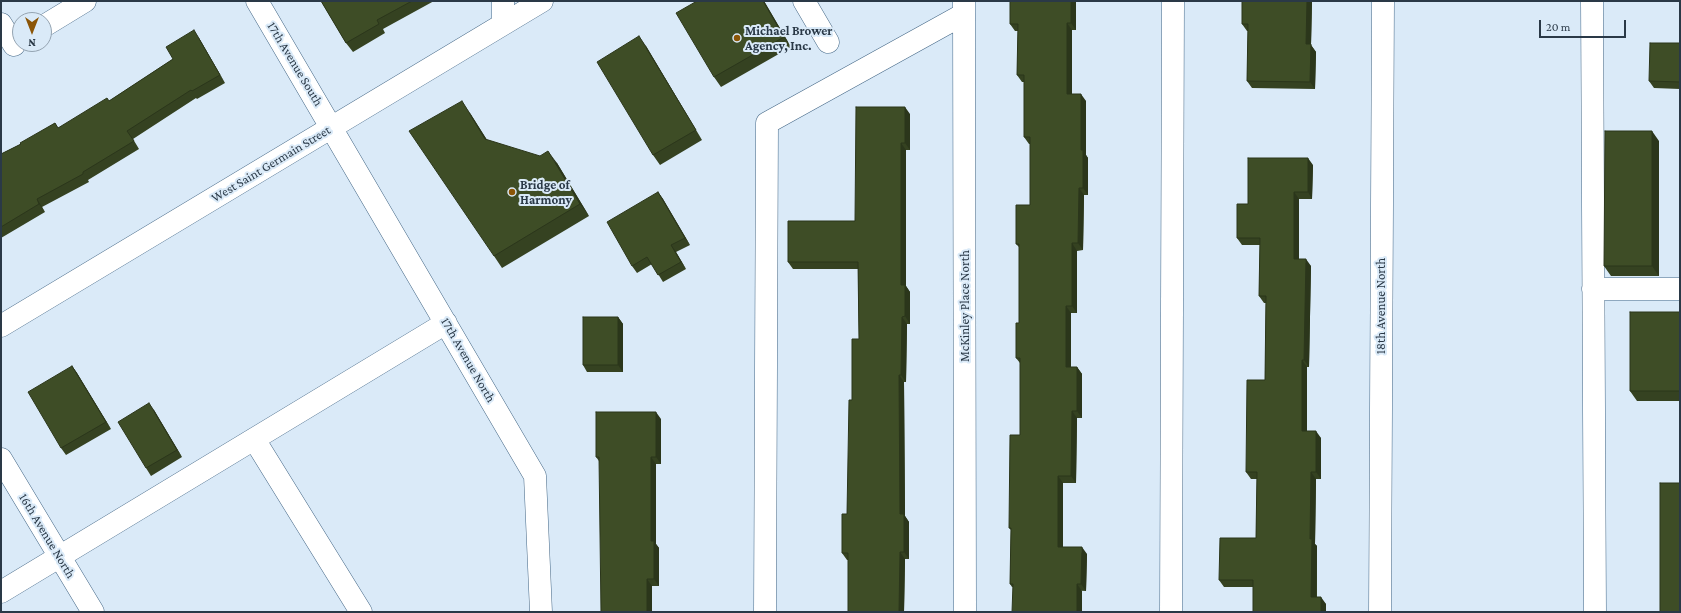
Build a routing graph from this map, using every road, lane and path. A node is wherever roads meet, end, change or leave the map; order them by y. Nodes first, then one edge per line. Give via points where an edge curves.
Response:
1 (85, 1) edge
2 (257, 1) edge
3 (503, 1) edge
4 (542, 1) edge
5 (804, 1) edge
6 (1173, 1) edge
7 (1383, 1) edge
8 (1592, 1) edge
9 (964, 7) edge
10 (52, 21) edge
11 (1, 24) edge
12 (503, 24) junction
13 (828, 42) dead end
14 (12, 46) edge
15 (332, 127) junction
16 (1593, 289) junction
17 (1680, 290) edge
18 (446, 323) junction
19 (1, 326) edge
20 (254, 439) junction
21 (1, 459) edge
22 (60, 557) junction
23 (1, 592) edge
24 (93, 612) edge
25 (361, 612) edge
26 (541, 612) edge
27 (765, 612) edge
28 (966, 612) edge
29 (1171, 612) edge
30 (1380, 612) edge
31 (1594, 612) edge

1 - 10 street
2 - 15 street, 17th Avenue South
3 - 12 street
4 - 12 street, West Saint Germain Street
5 - 13 street
6 - 29 street
7 - 30 street, 18th Avenue North
8 - 16 street
9 - 27 street via 767,123
9 - 28 street, McKinley Place North
11 - 14 street
12 - 15 street, West Saint Germain Street
15 - 18 street, 17th Avenue North
15 - 19 street, West Saint Germain Street
16 - 17 street
16 - 31 street
18 - 20 street
18 - 26 street, 17th Avenue North via 535,476
20 - 22 street
20 - 25 street
21 - 22 street, 16th Avenue North
22 - 23 street
22 - 24 street, 16th Avenue North

